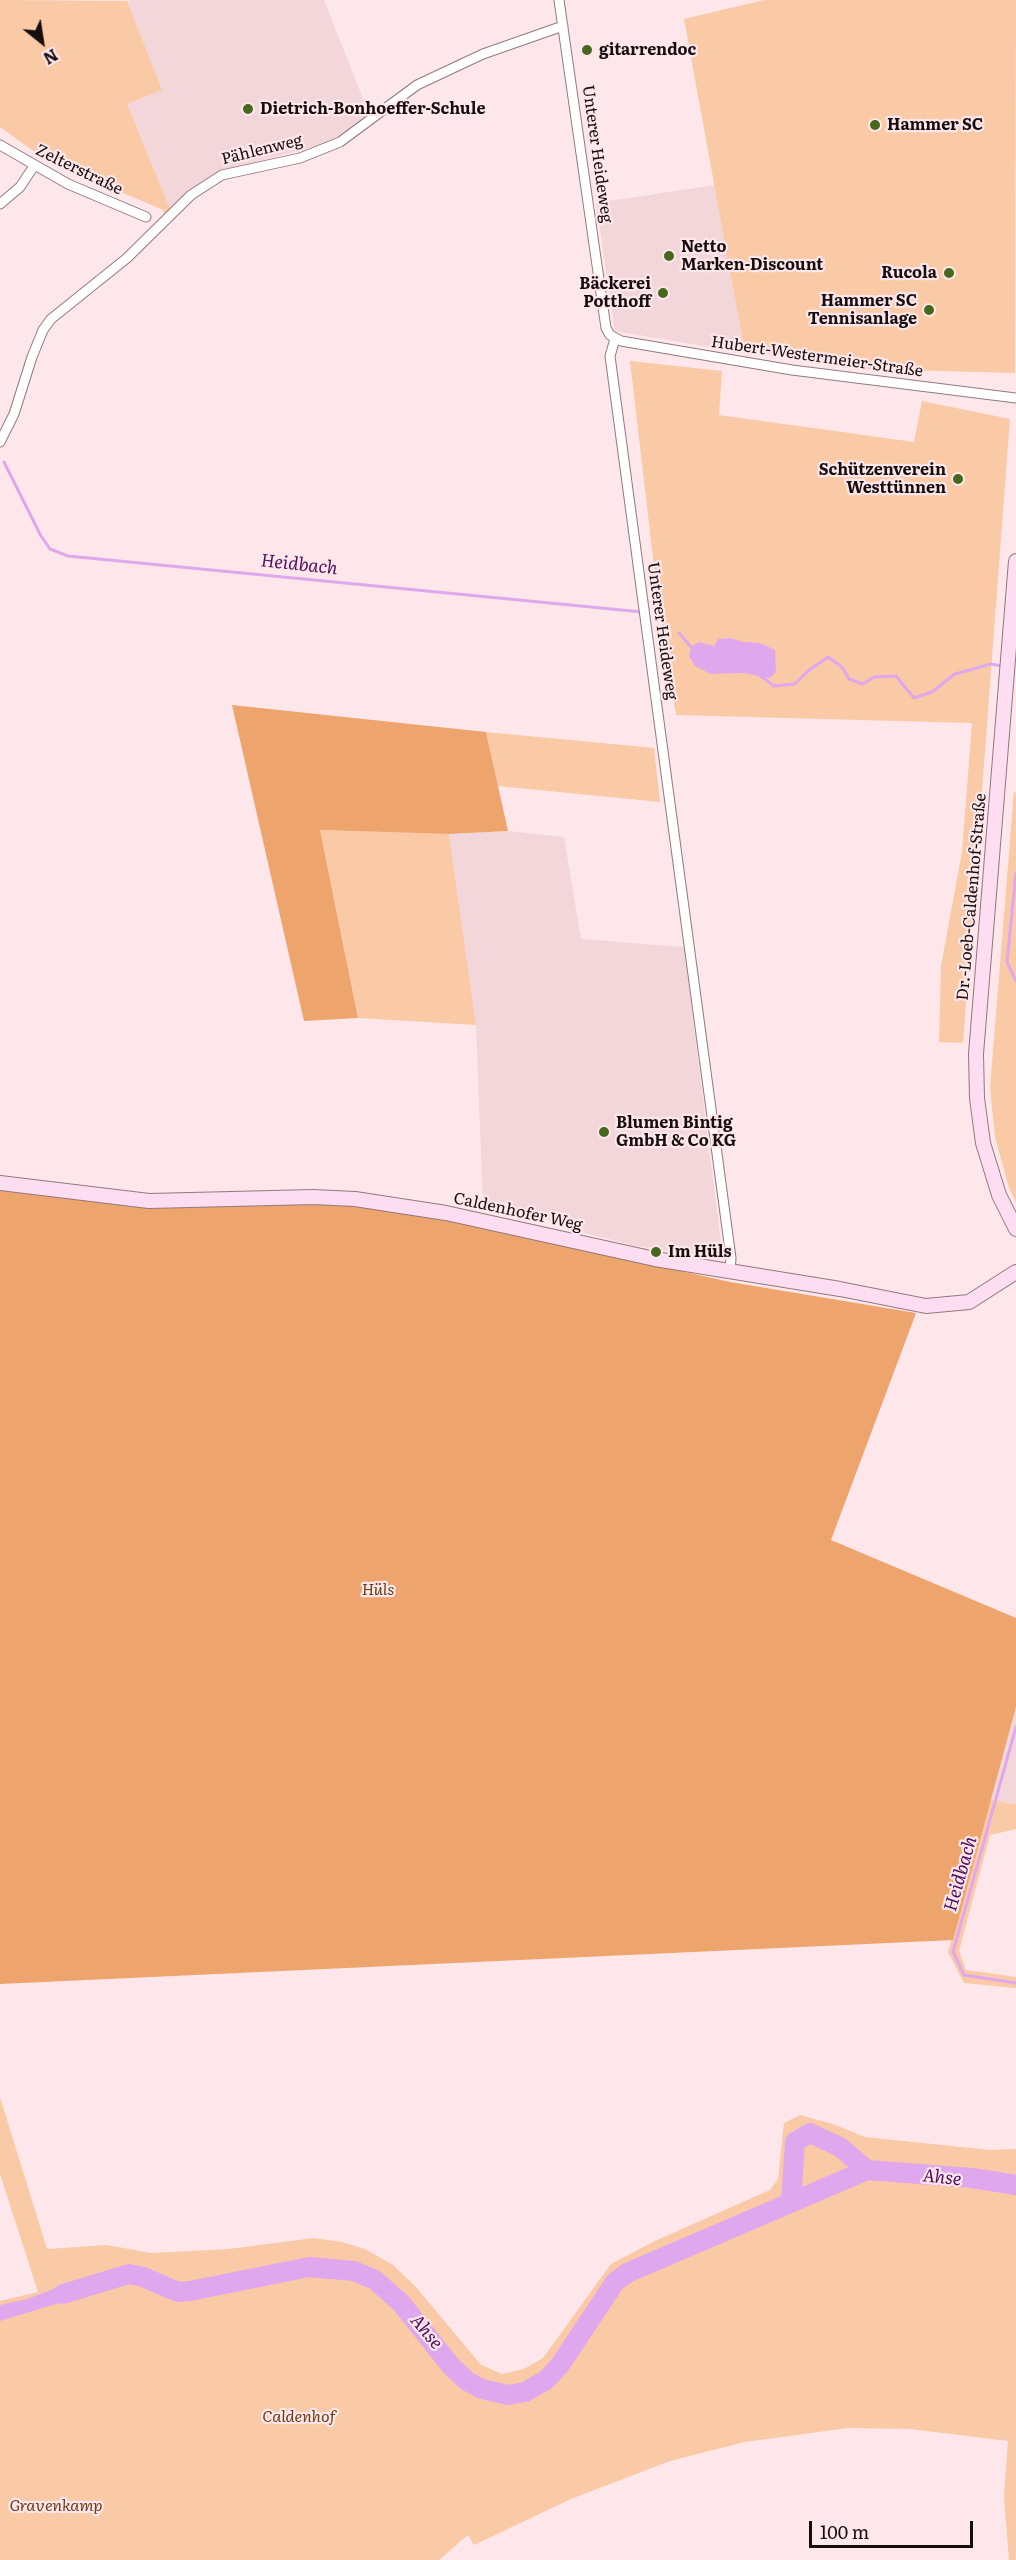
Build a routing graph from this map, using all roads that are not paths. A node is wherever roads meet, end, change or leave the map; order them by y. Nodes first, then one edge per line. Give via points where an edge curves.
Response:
1 (560, 0) edge
2 (563, 26) junction
3 (0, 145) edge
4 (34, 166) junction
5 (0, 204) edge
6 (146, 217) dead end
7 (615, 339) junction
8 (1016, 398) edge
9 (0, 442) edge
10 (1016, 561) edge
11 (0, 1183) edge
12 (1016, 1228) edge
13 (730, 1271) junction
14 (1016, 1272) edge

1 - 2 street, Unterer Heideweg
2 - 7 street, Unterer Heideweg via 606,328
2 - 9 street, Pählenweg via 483,54 417,85 340,142 300,158 222,175 191,195 127,258 51,319 43,330 14,414
3 - 4 street, Zelterstraße
4 - 5 street via 20,188
4 - 6 street, Zelterstraße
7 - 8 street, Hubert-Westermeier-Straße via 792,370
7 - 13 street, Unterer Heideweg via 610,356
10 - 12 main road, Dr.-Loeb-Caldenhof-Straße via 976,1076 983,1143 999,1195
11 - 13 main road, Caldenhofer Weg via 149,1201 355,1199
13 - 14 main road, Caldenhofer Weg via 940,1307 969,1302

